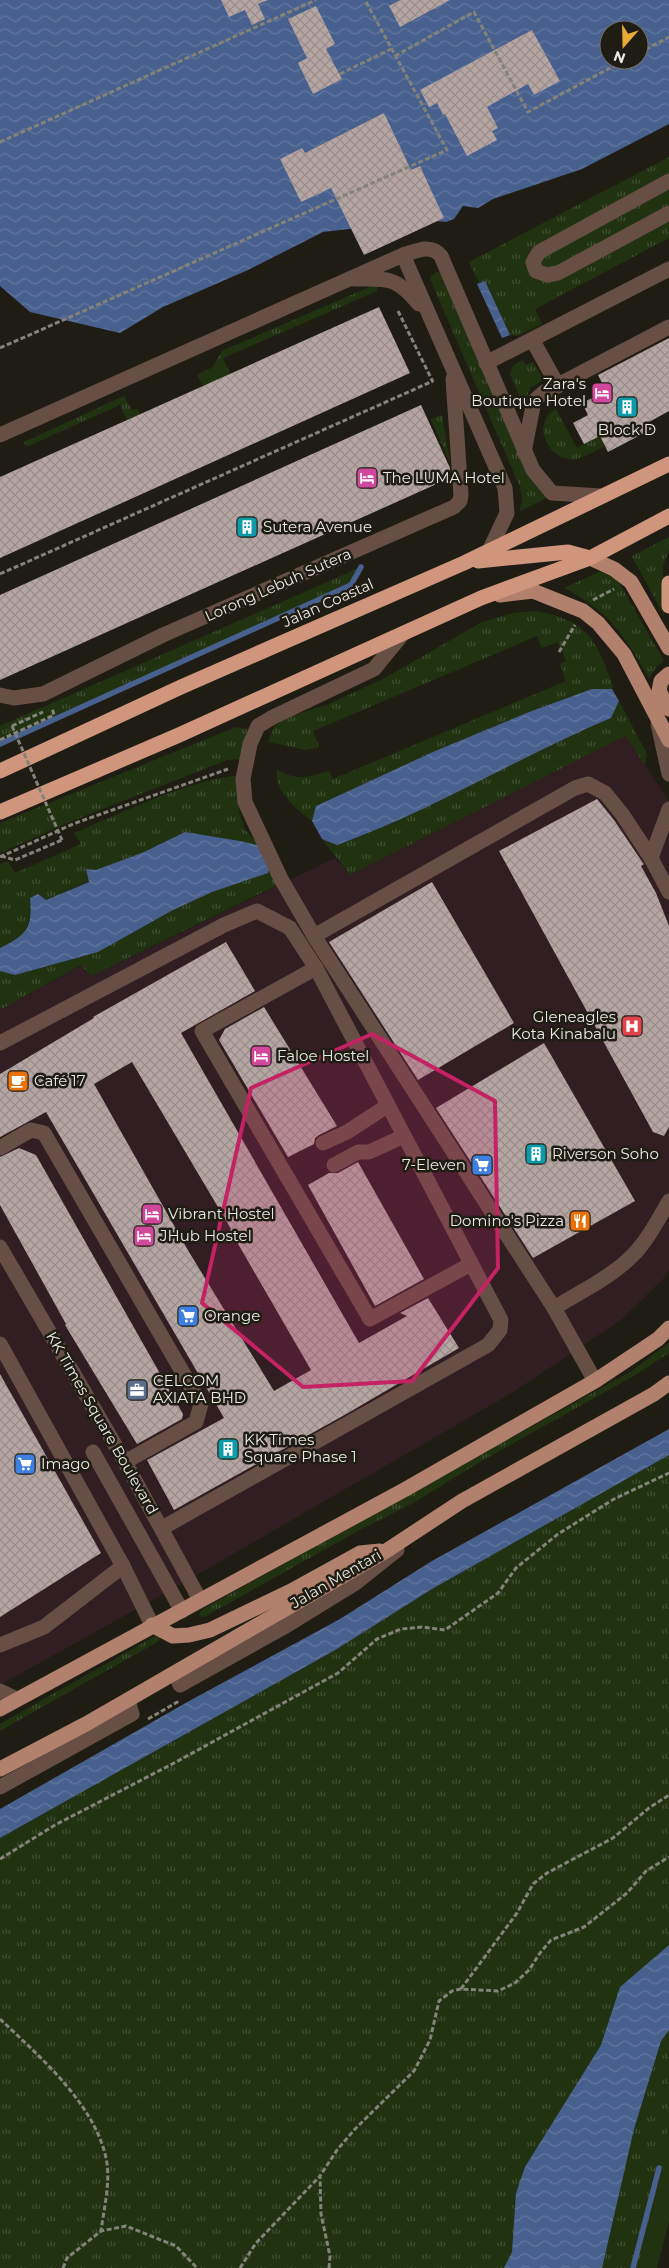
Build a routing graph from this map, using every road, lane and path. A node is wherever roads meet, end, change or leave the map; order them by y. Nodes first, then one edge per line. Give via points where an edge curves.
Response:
1 (316, 0) edge
2 (365, 0) edge
3 (669, 37) edge
4 (391, 48) junction
5 (649, 48) edge
6 (395, 56) junction
7 (606, 70) edge
8 (340, 74) dead end
9 (0, 142) edge
10 (669, 181) edge
11 (669, 213) edge
12 (403, 255) junction
13 (669, 269) edge
14 (354, 279) junction
15 (398, 311) dead end
16 (428, 314) junction
17 (669, 327) edge
18 (533, 340) junction
19 (0, 348) edge
20 (486, 363) junction
21 (452, 370) junction
22 (433, 381) junction
23 (558, 386) junction
24 (436, 387) dead end
25 (0, 435) edge
26 (524, 453) junction
27 (669, 464) edge
28 (601, 496) junction
29 (669, 516) edge
30 (490, 550) junction
31 (590, 558) junction
32 (464, 563) junction
33 (0, 574) edge
34 (669, 583) edge
35 (620, 586) dead end
36 (481, 598) junction
37 (588, 602) dead end
38 (669, 606) edge
39 (577, 622) dead end
40 (401, 636) junction
41 (669, 648) edge
42 (559, 652) dead end
43 (669, 674) edge
44 (0, 695) edge
45 (662, 711) edge
46 (0, 740) edge
47 (669, 740) edge
48 (246, 763) junction
49 (0, 771) edge
50 (669, 774) edge
51 (669, 809) edge
52 (0, 812) edge
53 (1, 856) edge
54 (651, 858) junction
55 (669, 892) edge
56 (314, 936) junction
57 (316, 968) junction
58 (0, 1043) edge
59 (388, 1106) junction
60 (404, 1136) junction
61 (323, 1143) dead end
62 (0, 1148) edge
63 (334, 1165) dead end
64 (669, 1201) edge
65 (0, 1247) edge
66 (471, 1264) junction
67 (554, 1308) junction
68 (669, 1328) edge
69 (0, 1344) edge
70 (595, 1381) junction
71 (669, 1383) edge
72 (93, 1452) dead end
73 (126, 1462) junction
74 (669, 1473) edge
75 (462, 1501) junction
76 (162, 1528) junction
77 (386, 1550) junction
78 (122, 1566) junction
79 (200, 1600) junction
80 (182, 1611) junction
81 (152, 1625) junction
82 (0, 1645) edge
83 (176, 1675) dead end
84 (0, 1691) edge
85 (16, 1699) junction
86 (128, 1700) junction
87 (0, 1709) edge
88 (0, 1769) edge
89 (0, 1787) edge
90 (669, 1795) edge
91 (669, 1857) edge
92 (0, 1859) edge
93 (461, 1989) junction
94 (0, 2020) edge
95 (320, 2176) junction
96 (101, 2231) junction
97 (63, 2268) edge
98 (197, 2268) edge
99 (240, 2268) edge
100 (329, 2268) edge

1 - 9 path
2 - 4 path
3 - 5 path
4 - 6 path
4 - 8 path
6 - 7 path via 474,12 528,112
6 - 19 path via 447,150
10 - 11 street via 539,252 533,262 536,271 546,275 558,273
12 - 14 street
12 - 16 street
12 - 20 street via 426,248 437,251
13 - 18 street
14 - 16 street via 384,279 400,284
14 - 25 street
15 - 22 path
16 - 21 street
17 - 23 street
18 - 20 street
18 - 23 street
20 - 26 street
21 - 30 street via 505,488 507,513
21 - 44 street, Lorong Lebuh Sutera via 461,495 454,507 163,635 42,694 14,698
22 - 24 path
22 - 33 path
23 - 26 street via 534,401
26 - 28 street via 532,470 552,493
27 - 28 highway, Jalan Coastal
28 - 30 highway, Jalan Coastal
29 - 31 highway
30 - 32 highway, Jalan Coastal
31 - 32 highway via 568,552
31 - 36 highway
31 - 41 main road via 614,569 631,582
32 - 49 highway, Jalan Coastal via 181,687
34 - 38 highway
35 - 37 path
36 - 40 highway
36 - 45 main road via 533,591 583,610 624,654
39 - 42 path
40 - 48 street via 374,669 258,726
40 - 52 highway
43 - 45 main road via 661,681
45 - 47 main road
45 - 50 street
46 - 53 path, bridge via 54,715 52,708 12,726 62,840 15,860
48 - 53 path via 73,824
48 - 56 street via 246,802 281,879
51 - 54 street
54 - 55 street
54 - 56 street via 605,793 588,784 574,788
56 - 67 street
57 - 58 street via 290,928 257,910
57 - 59 street
57 - 66 street via 202,1031 370,1319
59 - 60 street
59 - 61 street
60 - 63 street via 370,1152 358,1152
60 - 66 street
62 - 73 street via 31,1130 44,1133 201,1404 196,1422
64 - 67 street via 633,1255 616,1270
65 - 73 street, KK Times Square Boulevard
66 - 76 street via 501,1320 500,1330 488,1345
67 - 70 street
68 - 70 main road via 658,1339
69 - 78 street
70 - 79 main road via 404,1490
71 - 75 main road, Jalan Mentari
72 - 80 street
73 - 76 street, KK Times Square Boulevard
74 - 92 path via 614,1499 558,1534 516,1568 498,1593 445,1630 422,1626 402,1629 377,1639 338,1673 54,1825
75 - 77 main road, Jalan Mentari
75 - 83 street via 357,1582 292,1622 180,1685
76 - 79 street, KK Times Square Boulevard
77 - 81 main road via 360,1553 210,1630 173,1636
77 - 86 main road, Jalan Mentari
78 - 81 street
78 - 82 street via 44,1627
79 - 80 main road
80 - 81 main road
81 - 85 main road
84 - 85 street
85 - 87 main road
86 - 88 main road, Jalan Mentari
86 - 89 street via 132,1714
90 - 93 path via 613,1838 532,1884 517,1913
91 - 93 path via 646,1871 627,1893 584,1927 551,1940 530,1970 515,1983 498,1990
93 - 95 path via 452,1991 439,2001 430,2040 414,2071 354,2129
94 - 96 path via 58,2077 90,2119 106,2159 107,2183
95 - 99 path via 256,2243
95 - 100 path via 321,2214 330,2256
96 - 97 path via 67,2258
96 - 98 path via 126,2226 176,2246

